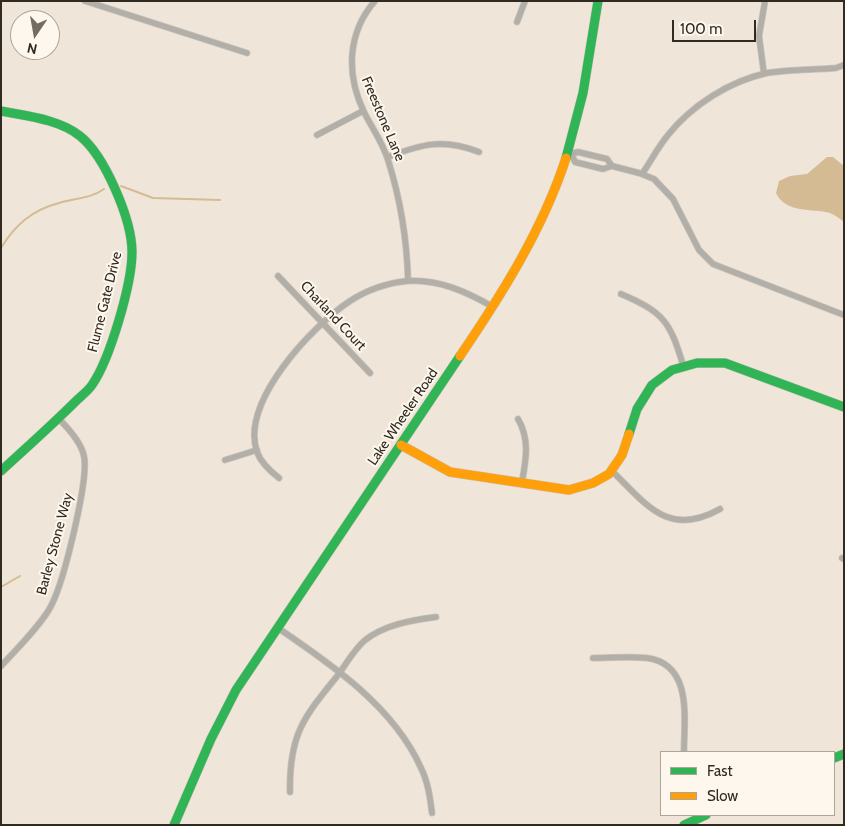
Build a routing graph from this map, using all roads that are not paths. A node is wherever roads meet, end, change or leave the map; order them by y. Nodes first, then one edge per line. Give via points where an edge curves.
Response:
1 (84, 1) edge
2 (375, 1) edge
3 (525, 1) edge
4 (598, 1) edge
5 (765, 1) edge
6 (517, 22) dead end
7 (247, 53) dead end
8 (844, 65) edge
9 (764, 74) junction
10 (1, 111) edge
11 (364, 111) junction
12 (317, 135) dead end
13 (479, 152) dead end
14 (570, 154) junction
15 (388, 158) junction
16 (612, 166) junction
17 (642, 174) junction
18 (278, 276) dead end
19 (408, 281) junction
20 (621, 294) dead end
21 (493, 307) junction
22 (844, 315) edge
23 (322, 323) junction
24 (683, 365) junction
25 (370, 374) dead end
26 (844, 407) edge
27 (58, 419) junction
28 (518, 419) dead end
29 (401, 445) junction
30 (256, 450) junction
31 (225, 460) dead end
32 (1, 471) edge
33 (612, 471) junction
34 (279, 478) dead end
35 (522, 482) junction
36 (720, 509) dead end
37 (436, 617) dead end
38 (278, 628) junction
39 (593, 658) dead end
40 (1, 666) edge
41 (340, 672) junction
42 (684, 751) edge
43 (290, 792) dead end
44 (432, 812) dead end
45 (702, 816) edge
46 (174, 825) edge
47 (684, 825) edge

1 - 7 street
2 - 11 street, Freestone Lane via 362,22 352,52 352,78
3 - 6 street
4 - 14 street, Lake Wheeler Road
5 - 9 street via 759,36
8 - 9 street
9 - 17 street via 714,95 685,116 667,136
10 - 27 street, Flume Gate Drive via 64,127 81,136 105,166 126,223 132,250 128,277 100,372 91,386
11 - 12 street
11 - 15 street, Freestone Lane
13 - 15 street via 455,144 426,144
14 - 16 street via 578,152 607,159
14 - 16 street via 575,162 603,169
14 - 21 street, Lake Wheeler Road via 544,215
15 - 19 street, Freestone Lane via 404,220
16 - 17 street
17 - 22 street via 658,182 673,199 689,234 713,264
18 - 23 street, Charland Court
19 - 21 street via 450,286
19 - 23 street via 382,286 361,295
20 - 24 street via 660,314 670,327
21 - 29 street, Lake Wheeler Road
23 - 25 street, Charland Court
23 - 30 street via 283,369 262,402 255,426
24 - 26 street via 725,363
24 - 33 street via 656,380 645,394 623,452
27 - 32 street, Flume Gate Drive
27 - 40 street, Barley Stone Way via 71,431 84,455 85,470 64,569 52,606
28 - 35 street via 527,450
29 - 35 street via 450,472
29 - 38 street, Lake Wheeler Road
30 - 31 street
30 - 34 street via 269,470
33 - 35 street via 583,488 569,490
33 - 36 street via 661,515 692,521
37 - 41 street via 411,620 364,641
38 - 41 street
38 - 46 street, Lake Wheeler Road via 225,710
39 - 42 street via 650,659 673,672 680,682 683,696
41 - 43 street via 307,712 299,729 290,764
41 - 44 street via 386,717 414,754 429,791
45 - 47 street

